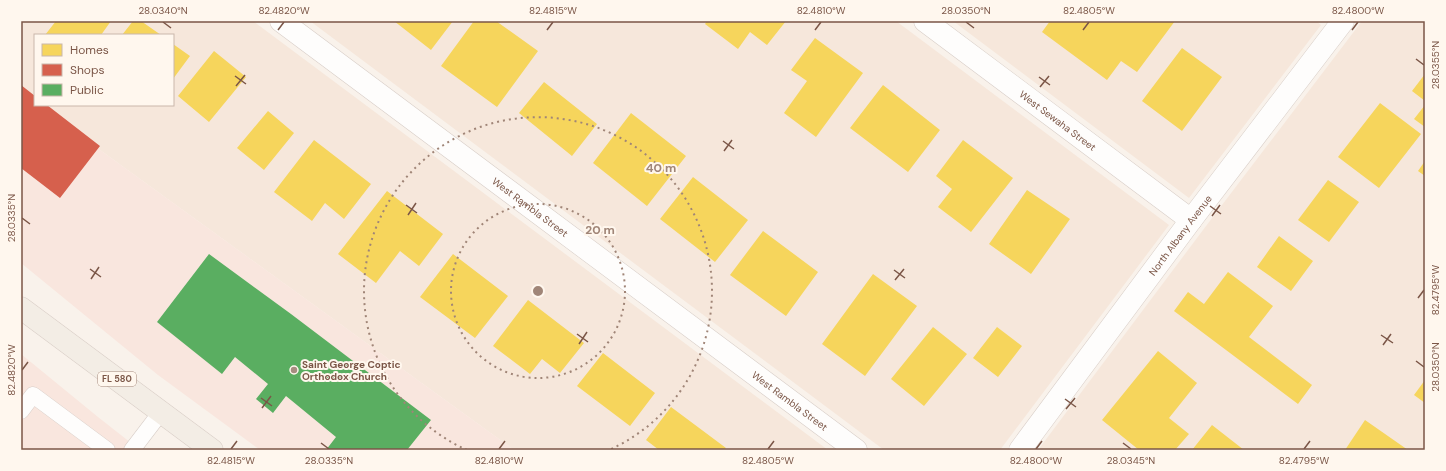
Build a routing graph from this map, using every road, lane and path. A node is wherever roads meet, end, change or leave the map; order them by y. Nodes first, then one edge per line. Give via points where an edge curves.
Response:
1 (281, 21) edge
2 (925, 21) edge
3 (1343, 21) edge
4 (1191, 220) junction
5 (21, 308) edge
6 (21, 411) edge
7 (161, 412) junction
8 (99, 448) edge
9 (132, 450) edge
10 (212, 450) edge
11 (856, 450) edge
12 (1020, 450) edge

1 - 11 street, West Rambla Street
2 - 4 street, West Sewaha Street
3 - 4 street, North Albany Avenue
4 - 12 street, North Albany Avenue
5 - 7 main road, FL 580
6 - 8 lane via 33,395
7 - 9 lane
7 - 10 main road, FL 580

